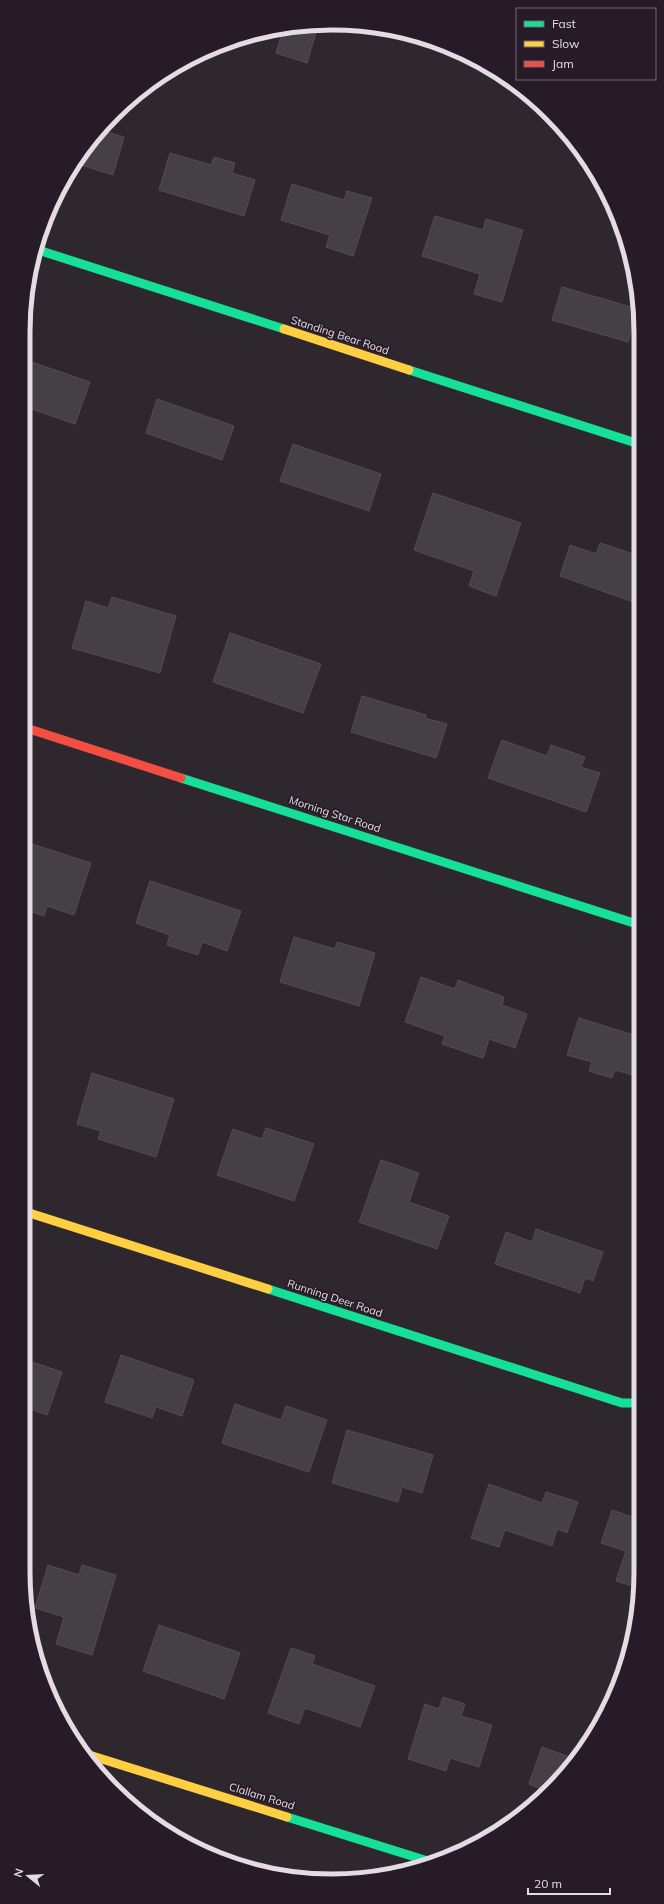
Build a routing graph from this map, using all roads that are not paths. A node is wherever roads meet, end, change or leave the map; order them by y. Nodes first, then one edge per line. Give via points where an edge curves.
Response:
1 (41, 251) edge
2 (634, 442) edge
3 (30, 729) edge
4 (634, 923) edge
5 (30, 1213) edge
6 (634, 1403) edge
7 (92, 1756) edge
8 (424, 1860) edge

1 - 2 street, Standing Bear Road
3 - 4 street, Morning Star Road
5 - 6 street, Running Deer Road via 622,1403
7 - 8 street, Clallam Road

